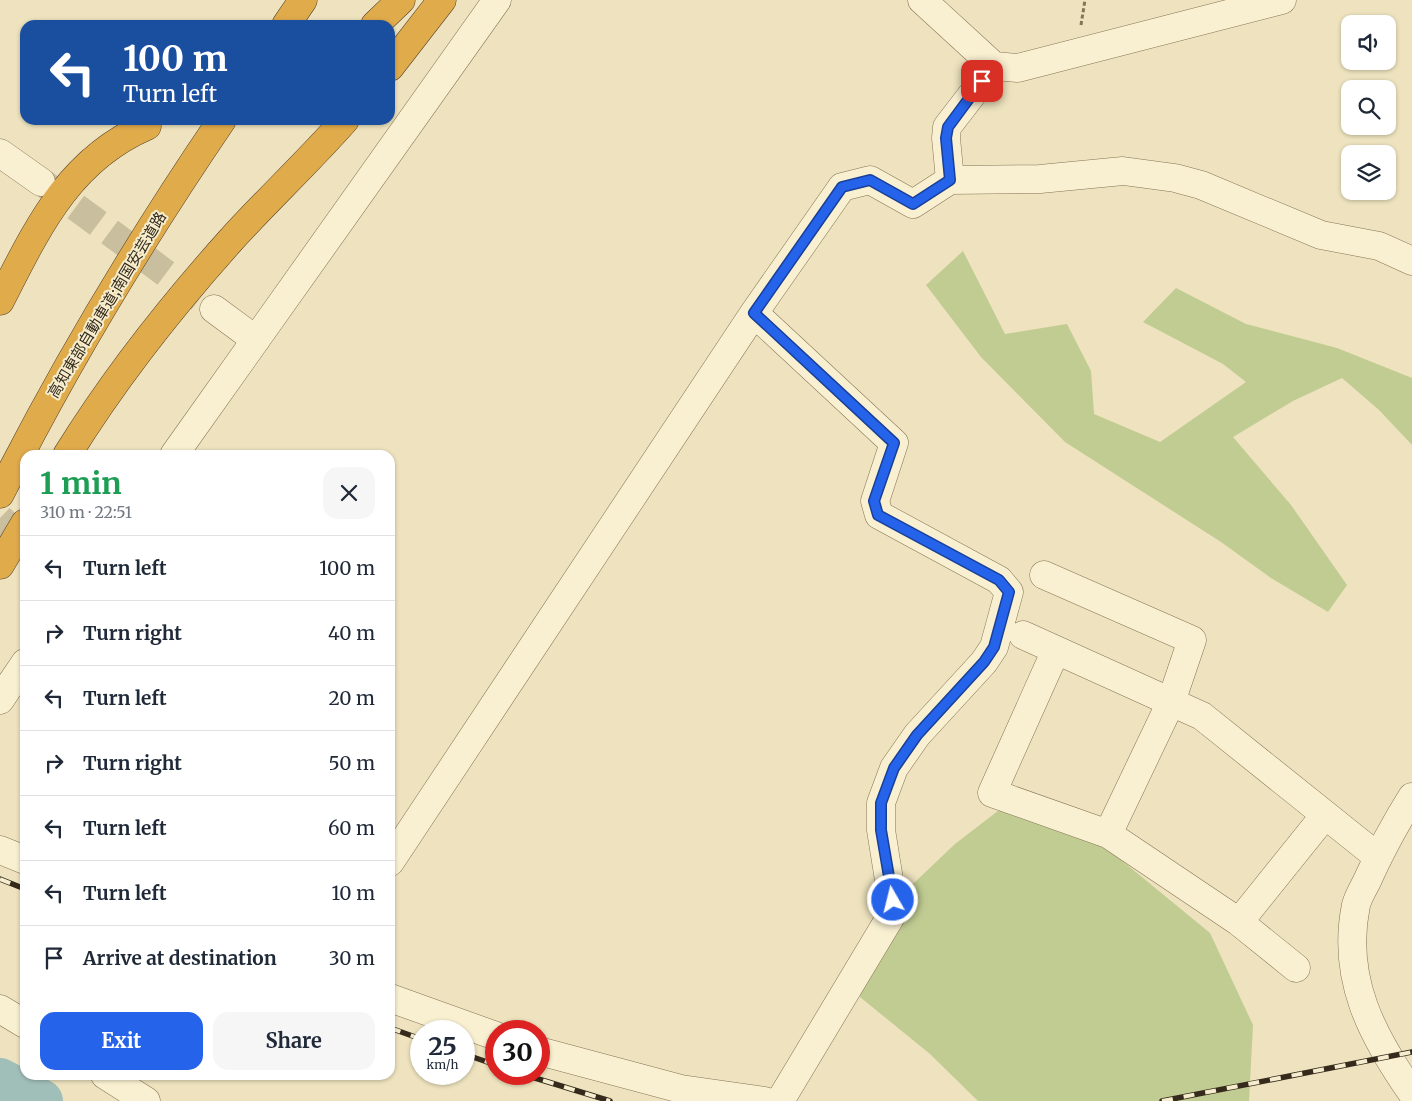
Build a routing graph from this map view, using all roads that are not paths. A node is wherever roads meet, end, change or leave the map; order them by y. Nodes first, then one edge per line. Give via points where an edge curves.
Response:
1 (303, 0) edge
2 (401, 0) edge
3 (442, 0) edge
4 (497, 0) edge
5 (922, 0) edge
6 (1282, 0) edge
7 (289, 20) edge
8 (380, 20) edge
9 (395, 61) edge
10 (994, 66) junction
11 (219, 125) edge
12 (340, 125) edge
13 (147, 126) dead end
14 (0, 154) edge
15 (950, 180) junction
16 (41, 182) tunnel mouth
17 (1412, 261) edge
18 (0, 301) edge
19 (214, 309) tunnel mouth
20 (754, 313) junction
21 (256, 340) junction
22 (22, 450) edge
23 (70, 450) edge
24 (178, 450) edge
25 (20, 454) edge
26 (0, 494) edge
27 (20, 532) edge
28 (0, 565) edge
29 (1044, 576) dead end
30 (1024, 635) dead end
31 (1056, 650) junction
32 (20, 670) edge
33 (0, 700) edge
34 (1171, 702) junction
35 (1412, 797) edge
36 (1325, 815) junction
37 (1108, 834) junction
38 (0, 850) edge
39 (395, 854) edge
40 (1378, 857) junction
41 (20, 858) edge
42 (1239, 922) junction
43 (1296, 968) dead end
44 (395, 1000) edge
45 (0, 1009) edge
46 (20, 1021) edge
47 (485, 1032) edge
48 (550, 1054) edge
49 (1407, 1078) edge
50 (113, 1080) edge
51 (146, 1101) edge
52 (764, 1101) edge
53 (780, 1101) edge

1 - 7 highway
2 - 8 highway
3 - 9 highway
4 - 21 street
5 - 10 street
6 - 10 street via 1018,68
10 - 15 street via 948,127
11 - 22 highway, 高知東部自動車道;南国安芸道路 via 99,315
12 - 23 highway via 178,300 118,378
13 - 18 highway via 124,136 76,176 36,232
14 - 16 street
15 - 17 street via 1040,179 1123,171 1175,178 1201,185 1321,235 1379,246
15 - 20 street via 913,204 870,180 842,187
19 - 21 street
20 - 39 street
20 - 53 street via 894,443 874,501 878,515 999,580 1009,592 994,647 917,735 894,768 881,803 881,830 894,911
21 - 24 street
25 - 26 highway, 高知東部自動車道;南国安芸道路
27 - 28 highway
29 - 34 street via 1192,640
30 - 31 street
31 - 34 street
31 - 37 street via 992,793
32 - 33 street
34 - 36 street via 1202,716
34 - 37 street
35 - 40 street
36 - 40 street
36 - 42 street
37 - 42 street
38 - 41 street
40 - 49 street via 1356,904 1353,962 1359,998 1376,1040
42 - 43 street
44 - 47 street
45 - 46 street
48 - 52 street via 681,1089
50 - 51 street

